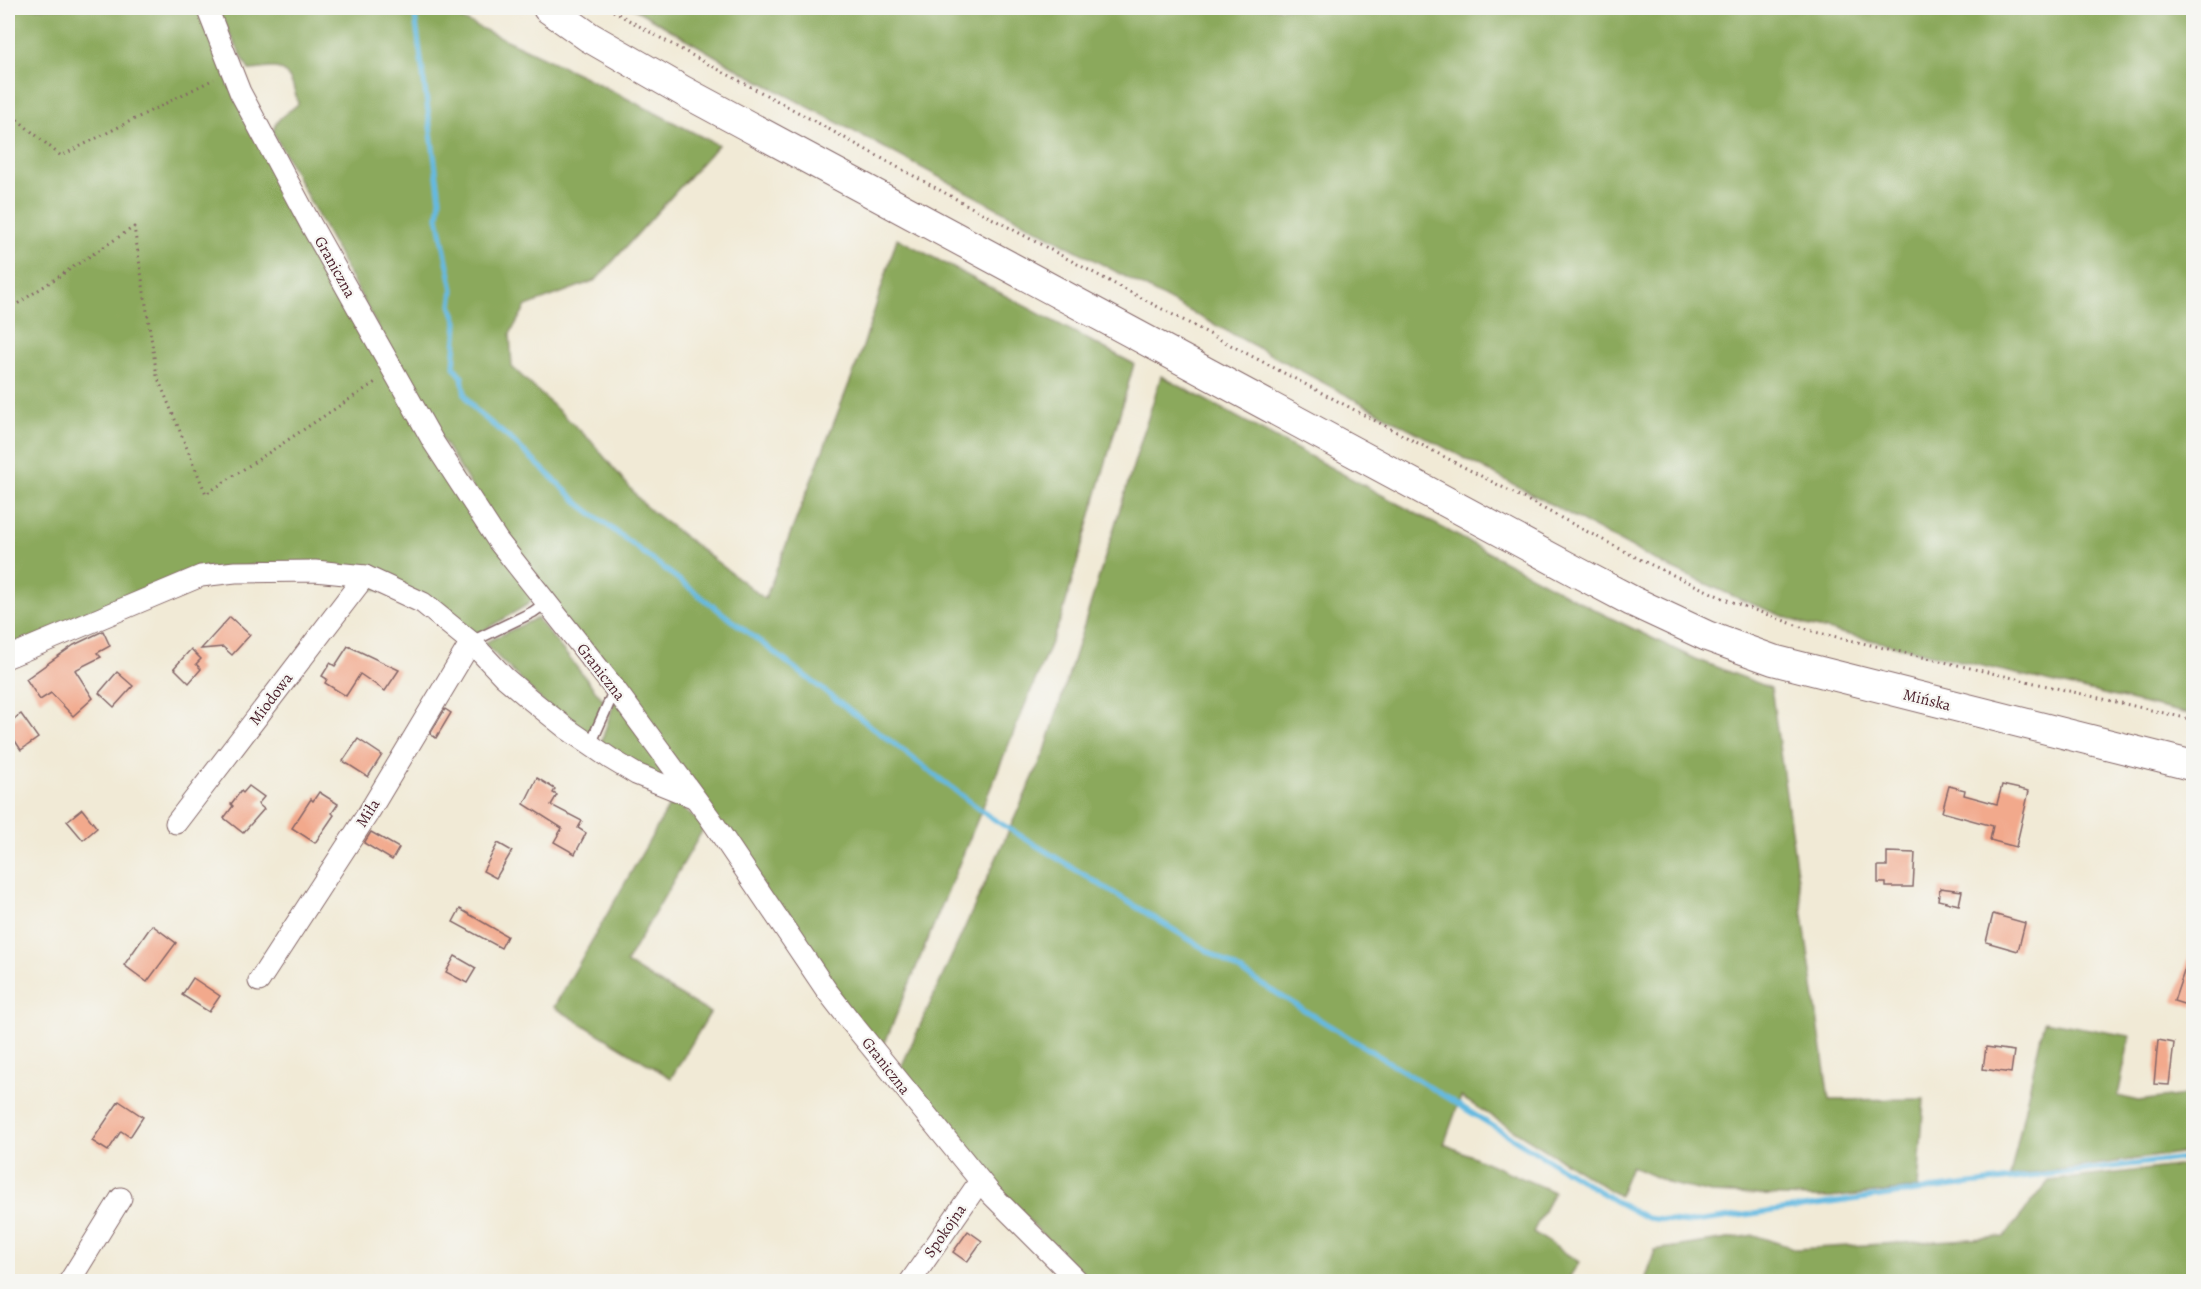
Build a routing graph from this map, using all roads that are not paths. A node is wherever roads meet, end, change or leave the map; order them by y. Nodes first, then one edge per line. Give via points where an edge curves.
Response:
1 (207, 8) edge
2 (548, 8) edge
3 (365, 576) junction
4 (547, 602) junction
5 (471, 642) junction
6 (8, 657) edge
7 (615, 689) junction
8 (590, 745) junction
9 (2193, 766) edge
10 (693, 797) junction
11 (176, 823) dead end
12 (259, 981) dead end
13 (980, 1181) junction
14 (121, 1198) dead end
15 (69, 1281) edge
16 (910, 1281) edge
17 (1079, 1281) edge

1 - 4 street, Graniczna via 240,92 434,443 492,531
2 - 9 main road, Mińska via 589,37 683,90 1564,566 1666,617 1724,643 1799,668
3 - 5 street via 423,603
3 - 6 street via 315,571 201,576
3 - 11 street, Miodowa
4 - 5 lane
4 - 7 street, Graniczna
5 - 8 street via 531,700
5 - 12 street, Miła via 369,812
7 - 8 lane
7 - 10 street, Graniczna
8 - 10 street via 636,774
10 - 13 street, Graniczna via 827,991
13 - 16 street, Spokojna
13 - 17 street, Graniczna
14 - 15 street

